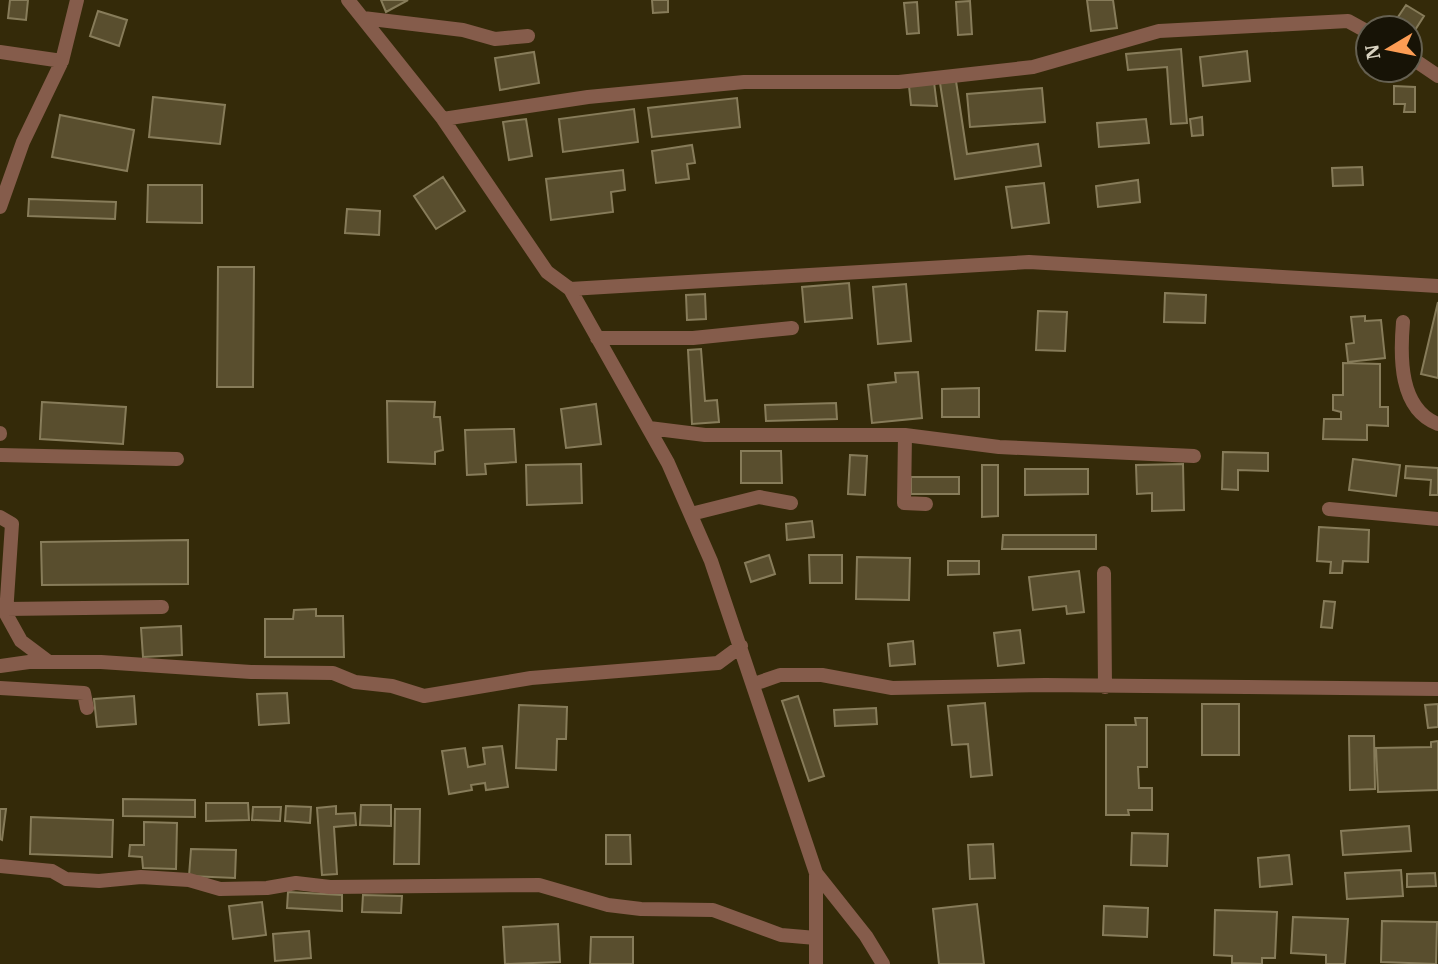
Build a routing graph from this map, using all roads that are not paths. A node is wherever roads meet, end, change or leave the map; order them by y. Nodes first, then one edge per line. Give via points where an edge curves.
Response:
1 (77, 0) edge
2 (348, 0) edge
3 (363, 18) junction
4 (1354, 24) edge
5 (528, 36) dead end
6 (0, 52) edge
7 (62, 61) junction
8 (443, 119) junction
9 (0, 207) edge
10 (1438, 286) edge
11 (570, 289) junction
12 (1403, 322) dead end
13 (792, 328) dead end
14 (597, 338) junction
15 (1438, 424) edge
16 (649, 428) junction
17 (905, 435) junction
18 (0, 455) edge
19 (1194, 456) dead end
20 (177, 459) dead end
21 (791, 503) dead end
22 (926, 504) dead end
23 (1329, 509) dead end
24 (691, 514) junction
25 (0, 517) edge
26 (1438, 519) edge
27 (1104, 573) dead end
28 (162, 607) dead end
29 (4, 612) edge
30 (741, 646) junction
31 (49, 662) junction
32 (0, 666) edge
33 (754, 684) junction
34 (1105, 687) junction
35 (0, 688) edge
36 (1438, 688) edge
37 (88, 708) dead end
38 (0, 866) edge
39 (816, 873) junction
40 (816, 938) junction
41 (816, 964) edge
42 (883, 964) edge

1 - 7 street
2 - 3 street
3 - 5 street via 463,30 495,39
3 - 8 street
4 - 8 street via 1348,21 1159,31 1033,67 899,82 744,82 589,97
6 - 7 street
7 - 9 street via 23,142
8 - 11 street via 529,249 547,272
10 - 11 street via 1029,262
11 - 14 street
12 - 15 street via 1404,384 1427,420
13 - 14 street via 694,338
14 - 16 street
16 - 17 street via 705,435
16 - 24 street
17 - 19 street via 999,446
17 - 22 street via 904,503
18 - 20 street
21 - 24 street via 759,497
23 - 26 street
24 - 30 street
25 - 29 street via 12,524
27 - 34 street
28 - 29 street
29 - 31 street via 21,641
30 - 31 street via 718,663 531,678 424,696 332,673
30 - 33 street
31 - 32 street
33 - 34 street via 780,676 822,675 892,688
33 - 39 street
34 - 36 street
35 - 37 street via 84,693
38 - 40 street via 52,871 66,879 189,880 220,889 296,883 330,887 539,885 608,905 713,910 781,935
39 - 40 street
39 - 42 street
40 - 41 street

